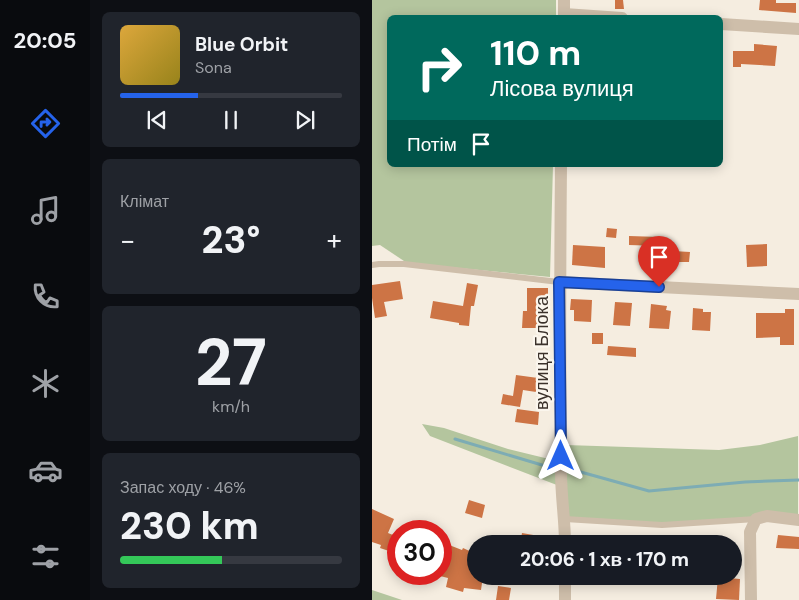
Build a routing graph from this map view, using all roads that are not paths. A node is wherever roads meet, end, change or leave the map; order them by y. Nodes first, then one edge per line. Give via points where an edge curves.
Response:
1 (564, 0) edge
2 (564, 15) edge
3 (723, 24) edge
4 (798, 29) edge
5 (561, 167) edge
6 (372, 265) edge
7 (559, 282) junction
8 (798, 294) edge
9 (565, 519) junction
10 (756, 519) junction
11 (798, 520) edge
12 (565, 535) edge
13 (565, 585) edge
14 (565, 600) edge
15 (751, 600) edge

1 - 2 street
3 - 4 street
5 - 7 street, вулиця Блока
6 - 7 lane via 404,264
7 - 8 street
7 - 9 street, вулиця Блока via 561,475
9 - 10 lane via 662,525
9 - 12 street, вулиця Блока
10 - 11 street via 767,516
10 - 15 street via 750,532
13 - 14 street

